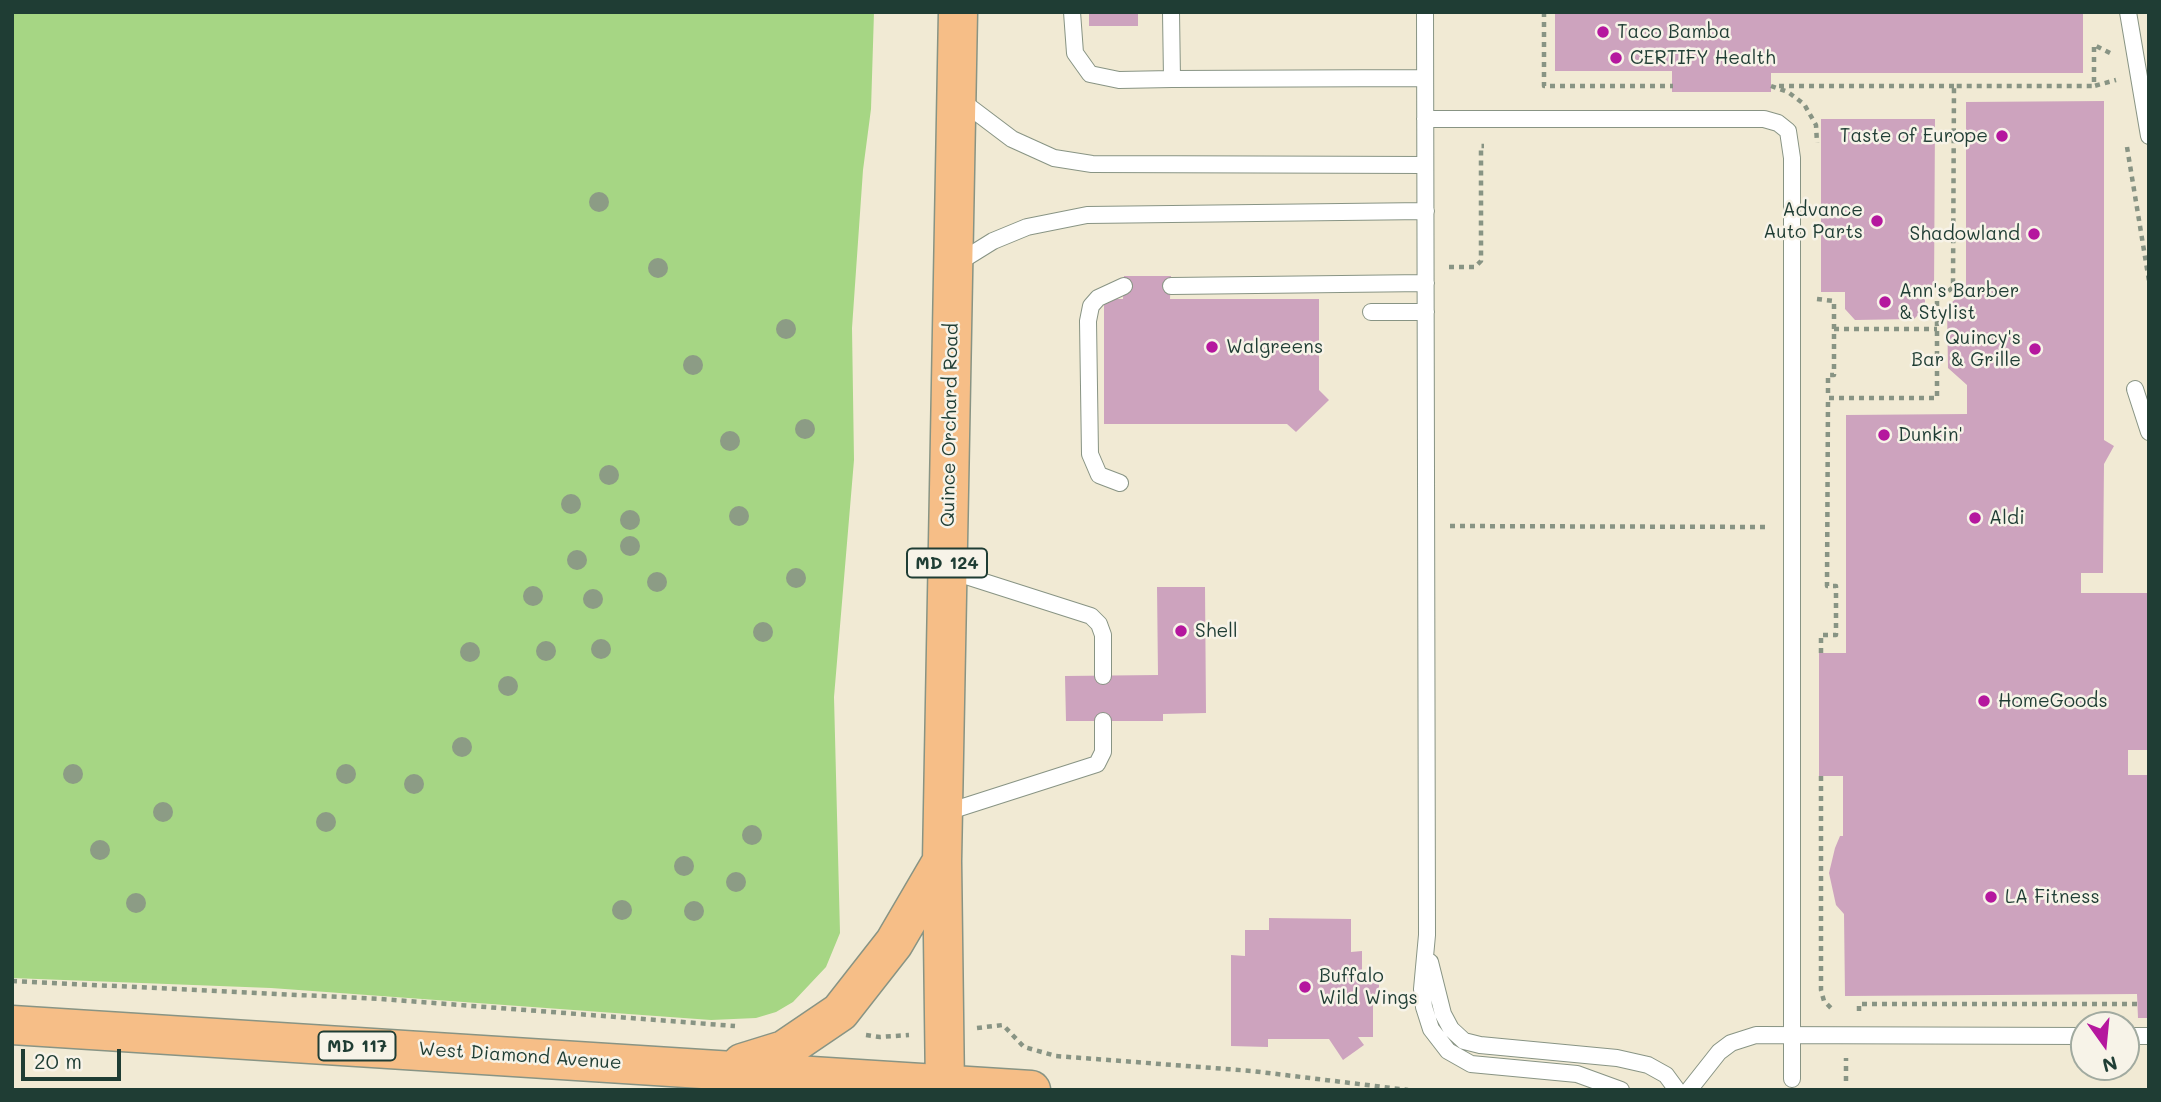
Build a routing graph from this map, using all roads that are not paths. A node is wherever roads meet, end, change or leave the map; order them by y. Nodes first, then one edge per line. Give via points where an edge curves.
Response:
1 (958, 12) edge
2 (1072, 12) edge
3 (1171, 12) edge
4 (1425, 12) edge
5 (2128, 12) edge
6 (1425, 78) junction
7 (1172, 79) junction
8 (957, 97) junction
9 (1425, 119) junction
10 (2149, 136) edge
11 (1425, 165) junction
12 (1426, 211) junction
13 (954, 265) junction
14 (1426, 275) junction
15 (1124, 286) dead end
16 (1171, 286) dead end
17 (1371, 312) dead end
18 (1426, 312) junction
19 (2135, 389) dead end
20 (2149, 432) edge
21 (1120, 483) dead end
22 (947, 570) junction
23 (1102, 676) dead end
24 (1103, 721) dead end
25 (944, 813) junction
26 (942, 861) junction
27 (1427, 935) junction
28 (12, 1025) edge
29 (1792, 1035) junction
30 (2070, 1036) edge
31 (702, 1068) junction
32 (1792, 1079) dead end
33 (945, 1086) edge
34 (1031, 1090) edge
35 (1621, 1090) edge
36 (1677, 1090) edge
37 (1689, 1090) edge

1 - 8 main road, Quince Orchard Road / MD 124
2 - 7 lane via 1075,53 1090,74 1119,80
3 - 7 lane
4 - 6 lane
5 - 10 lane
6 - 7 lane
6 - 9 lane
8 - 11 lane via 1012,139 1054,158 1092,164
8 - 13 main road, Quince Orchard Road / MD 124
9 - 11 lane
9 - 29 lane via 1764,119 1786,128 1792,158
11 - 12 lane
12 - 13 lane via 1087,215 1027,228 993,241
12 - 14 lane
13 - 22 main road, Quince Orchard Road / MD 124
14 - 16 lane
14 - 18 lane
15 - 21 lane via 1098,298 1088,321 1090,454 1099,475
17 - 18 lane
18 - 27 lane
19 - 20 lane
22 - 23 lane via 1091,616 1103,635
22 - 25 main road, Quince Orchard Road / MD 124
24 - 25 lane via 1103,752 1097,764
25 - 26 main road, Quince Orchard Road / MD 124
26 - 31 main road via 894,943 840,1012 784,1051
26 - 33 main road, Quince Orchard Road / MD 124
27 - 35 lane via 1424,1007 1431,1028 1448,1051 1471,1064 1577,1074
27 - 36 lane via 1437,997 1451,1029 1464,1041 1648,1065
28 - 31 main road, West Diamond Avenue / MD 117
29 - 30 lane
29 - 32 lane
29 - 37 lane via 1756,1035 1731,1043 1706,1064
31 - 33 main road, West Diamond Avenue / MD 117
33 - 34 main road, MD 117

